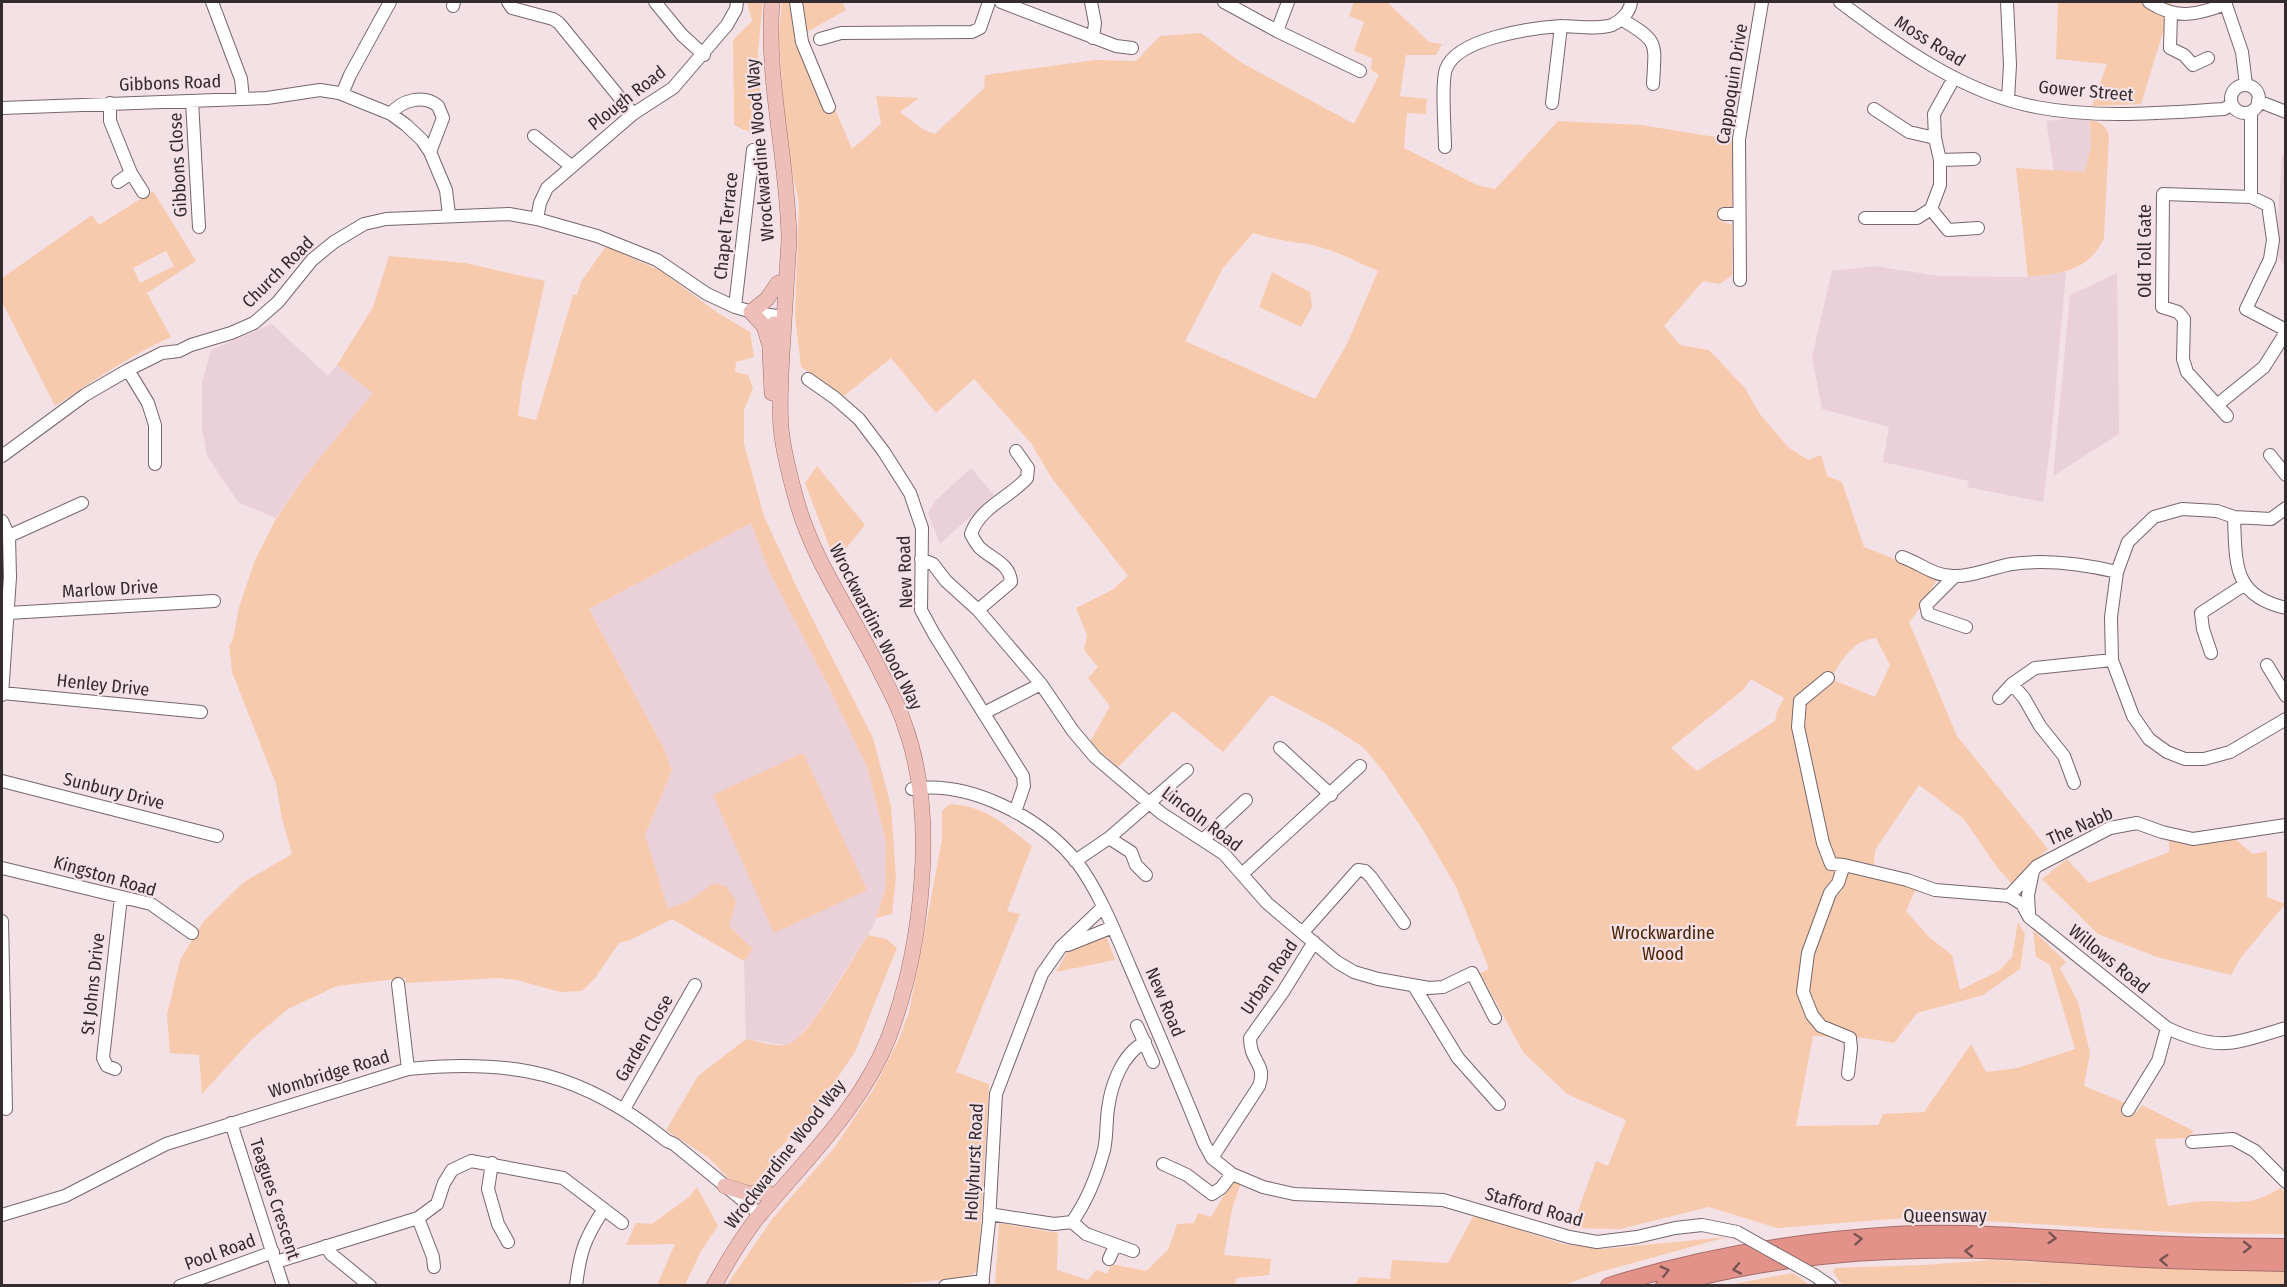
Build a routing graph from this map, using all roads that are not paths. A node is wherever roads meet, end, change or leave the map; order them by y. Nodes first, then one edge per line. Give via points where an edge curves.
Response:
1 (212, 2) edge
2 (390, 2) edge
3 (508, 2) edge
4 (655, 2) edge
5 (737, 2) edge
6 (766, 2) edge
7 (772, 2) edge
8 (796, 2) edge
9 (989, 2) edge
10 (1001, 2) edge
11 (1091, 2) edge
12 (1224, 2) edge
13 (1288, 2) edge
14 (1631, 2) edge
15 (1762, 2) edge
16 (1840, 2) edge
17 (2007, 2) edge
18 (2149, 2) edge
19 (2225, 3) edge
20 (2171, 12) junction
21 (1622, 19) junction
22 (1561, 26) junction
23 (1277, 31) junction
24 (1093, 38) junction
25 (820, 39) dead end
26 (1132, 48) dead end
27 (704, 55) junction
28 (2208, 58) dead end
29 (1360, 71) dead end
30 (1954, 78) junction
31 (1653, 84) dead end
32 (2246, 85) junction
33 (341, 93) junction
34 (243, 99) junction
35 (2008, 99) junction
36 (192, 101) junction
37 (110, 103) junction
38 (1552, 103) dead end
39 (2232, 104) junction
40 (2254, 106) junction
41 (829, 107) dead end
42 (2, 108) edge
43 (1874, 109) dead end
44 (2286, 112) edge
45 (391, 114) junction
46 (633, 114) junction
47 (534, 136) dead end
48 (1935, 138) junction
49 (1445, 147) dead end
50 (753, 150) dead end
51 (430, 152) junction
52 (1974, 159) dead end
53 (1940, 160) junction
54 (571, 166) junction
55 (130, 173) junction
56 (118, 182) dead end
57 (143, 192) dead end
58 (2251, 196) junction
59 (1931, 208) junction
60 (1724, 214) dead end
61 (1739, 214) junction
62 (449, 215) junction
63 (1865, 218) dead end
64 (537, 219) junction
65 (199, 227) dead end
66 (1978, 228) dead end
67 (1740, 280) dead end
68 (778, 282) junction
69 (735, 307) junction
70 (751, 312) junction
71 (780, 316) junction
72 (2286, 331) edge
73 (771, 352) junction
74 (128, 370) junction
75 (808, 378) dead end
76 (2217, 405) junction
77 (2227, 416) dead end
78 (1016, 451) dead end
79 (2270, 455) dead end
80 (2, 456) edge
81 (155, 464) dead end
82 (2286, 475) edge
83 (82, 503) dead end
84 (2286, 508) edge
85 (2234, 517) junction
86 (2, 521) edge
87 (9, 536) junction
88 (1902, 557) dead end
89 (921, 559) junction
90 (2117, 572) junction
91 (1954, 577) junction
92 (2244, 585) junction
93 (214, 601) dead end
94 (2286, 608) edge
95 (978, 610) junction
96 (9, 613) junction
97 (1966, 627) dead end
98 (2211, 653) dead end
99 (2112, 660) junction
100 (2267, 665) dead end
101 (3, 673) edge
102 (1828, 678) dead end
103 (1041, 684) junction
104 (2012, 684) junction
105 (2, 694) edge
106 (2286, 696) edge
107 (2000, 698) dead end
108 (201, 712) dead end
109 (984, 713) junction
110 (2286, 719) edge
111 (1280, 748) dead end
112 (1360, 766) dead end
113 (1187, 770) dead end
114 (2, 781) edge
115 (2074, 783) dead end
116 (915, 789) junction
117 (1331, 795) junction
118 (1246, 800) dead end
119 (1149, 802) junction
120 (1015, 812) junction
121 (2286, 825) edge
122 (217, 836) dead end
123 (1109, 838) junction
124 (1203, 840) junction
125 (1075, 861) junction
126 (1844, 865) junction
127 (2, 868) edge
128 (2033, 871) junction
129 (1242, 874) junction
130 (1146, 875) dead end
131 (2009, 896) junction
132 (121, 897) junction
133 (1102, 908) junction
134 (2029, 917) junction
135 (2, 921) edge
136 (1404, 923) dead end
137 (1113, 927) junction
138 (1303, 932) junction
139 (192, 933) dead end
140 (1314, 942) junction
141 (1061, 947) junction
142 (398, 984) dead end
143 (695, 985) dead end
144 (1414, 986) junction
145 (1495, 1018) dead end
146 (1137, 1026) dead end
147 (2167, 1028) junction
148 (2286, 1028) edge
149 (1144, 1042) junction
150 (1153, 1062) dead end
151 (115, 1069) dead end
152 (408, 1069) junction
153 (1848, 1074) dead end
154 (1491, 1102) dead end
155 (6, 1109) dead end
156 (624, 1109) junction
157 (2128, 1110) dead end
158 (231, 1123) junction
159 (667, 1141) junction
160 (2192, 1142) dead end
161 (1212, 1158) junction
162 (492, 1163) junction
163 (1163, 1164) dead end
164 (1232, 1174) junction
165 (1251, 1181) joint
166 (2286, 1182) edge
167 (725, 1186) junction
168 (768, 1193) junction
169 (604, 1209) junction
170 (989, 1214) junction
171 (2, 1215) edge
172 (755, 1215) junction
173 (418, 1218) junction
174 (622, 1222) dead end
175 (1072, 1222) junction
176 (508, 1242) dead end
177 (326, 1246) junction
178 (1115, 1246) junction
179 (2286, 1247) edge
180 (1133, 1251) dead end
181 (274, 1257) junction
182 (1110, 1259) dead end
183 (2286, 1263) edge
184 (434, 1267) dead end
185 (983, 1283) edge
186 (180, 1286) edge
187 (283, 1286) edge
188 (370, 1286) edge
189 (576, 1286) edge
190 (706, 1286) edge
191 (714, 1286) edge
192 (945, 1286) edge
193 (1609, 1286) edge
194 (1664, 1286) edge
195 (1830, 1286) edge

1 - 34 street via 242,79
2 - 33 street
3 - 46 street via 512,8 560,23
4 - 27 street
5 - 27 street, Plough Road via 727,25
6 - 68 main road, Wrockwardine Wood Way via 764,63 781,223
7 - 71 main road, Wrockwardine Wood Way via 772,72 789,212
8 - 41 street via 802,42
9 - 25 street via 980,28 972,32 841,33
10 - 24 street
11 - 24 street
12 - 23 street
13 - 23 street
14 - 21 street
15 - 61 street, Cappoquin Drive via 1739,139
16 - 30 street, Moss Road
17 - 35 street
18 - 20 street
19 - 20 street via 2201,14
19 - 32 street via 2242,52
20 - 28 street via 2170,48 2193,65
21 - 22 street via 1610,25
21 - 31 street via 1646,34 1654,47
22 - 38 street
22 - 49 street via 1523,30 1466,46 1453,57 1445,70
23 - 29 street
24 - 26 street
27 - 46 street, Plough Road via 673,88
30 - 35 street, Moss Road
30 - 48 street via 1934,114
32 - 39 street via 2232,93
32 - 40 street via 2256,91
33 - 34 street, Gibbons Road via 320,90
33 - 45 street, Gibbons Road
34 - 36 street, Gibbons Road
35 - 39 street, Gower Street via 2036,107 2120,115 2224,109
36 - 37 street, Gibbons Road
36 - 65 street, Gibbons Close
37 - 42 street, Gibbons Road
37 - 55 street, Gibbons Close via 110,121
39 - 40 street via 2238,111
40 - 44 street
40 - 58 street
43 - 48 street via 1909,132
45 - 51 street, Gibbons Road
45 - 51 street via 396,107 415,100 426,99 438,106 443,118
46 - 54 street, Plough Road
47 - 54 street
48 - 53 street
50 - 69 street, Chapel Terrace
51 - 62 street, Gibbons Road via 446,190
52 - 53 street
53 - 59 street via 1940,185
54 - 64 street, Plough Road via 547,188
55 - 56 street
55 - 57 street, Gibbons Close
58 - 72 street via 2268,205 2273,240 2270,259 2246,309
58 - 76 street, Old Toll Gate via 2163,194 2162,307 2178,312 2184,319 2183,359 2187,372
59 - 63 street via 1917,218
59 - 66 street via 1948,230
60 - 61 street
61 - 67 street, Cappoquin Drive
62 - 64 street, Church Road via 509,214
62 - 74 street, Church Road via 364,224 312,260 278,302 254,323 179,351 162,353
64 - 69 street via 597,236 657,260 706,294
68 - 70 main road via 767,299
68 - 71 main road, Wrockwardine Wood Way
69 - 70 street
70 - 71 street
70 - 73 main road via 764,326
71 - 73 main road, Wrockwardine Wood Way
71 - 116 main road, Wrockwardine Wood Way via 783,446 794,493 816,556 872,655 905,726
72 - 76 street via 2264,367
73 - 116 main road, Wrockwardine Wood Way via 777,440 796,519 806,548 886,699
74 - 80 street, Church Road via 85,395
74 - 81 street via 156,425
75 - 89 street, New Road via 859,419 899,474 921,522
76 - 77 street, Old Toll Gate
78 - 95 street via 1028,468 1027,478 984,513 971,534 978,546 1011,573 1011,582
79 - 82 street
83 - 87 street
84 - 85 street via 2271,519
85 - 90 street via 2217,511 2182,509 2154,517 2128,542
85 - 92 street via 2236,552
86 - 87 street
87 - 96 street
88 - 91 street
89 - 95 street, Lincoln Road via 933,564
89 - 109 street, New Road via 921,610
90 - 91 street via 2089,565 2013,564
90 - 99 street via 2111,616
91 - 97 street via 1926,605 1928,614
92 - 94 street via 2254,596
92 - 98 street via 2201,613
93 - 96 street, Marlow Drive
95 - 103 street, Lincoln Road
96 - 101 street
99 - 104 street via 2035,668
99 - 110 street via 2133,716 2149,739 2185,759 2230,752
100 - 106 street
101 - 105 street
102 - 126 street via 1800,701 1798,727 1823,843 1831,864
103 - 109 street
103 - 119 street, Lincoln Road via 1082,743
104 - 107 street
104 - 115 street via 2064,756
105 - 108 street, Henley Drive
109 - 120 street, New Road via 1023,776 1024,786
111 - 117 street
112 - 117 street
113 - 119 street
114 - 122 street, Sunbury Drive
116 - 120 street, New Road via 959,790
116 - 168 main road, Wrockwardine Wood Way via 912,907 901,971 873,1056 850,1094
116 - 172 main road, Wrockwardine Wood Way via 922,846 922,889 907,978 889,1036 867,1081 837,1125
117 - 129 street
118 - 124 street
119 - 123 street
119 - 124 street, Lincoln Road
120 - 125 street, New Road via 1034,822
121 - 128 street, The Nabb via 2193,839 2137,823 2110,828
123 - 125 street
123 - 130 street via 1131,852
124 - 129 street, Lincoln Road
125 - 133 street, New Road
126 - 131 street via 1935,890
126 - 153 street via 1808,952 1803,992 1821,1026 1850,1038
127 - 132 street, Kingston Road
128 - 131 street, The Nabb
128 - 134 street
129 - 138 street, Lincoln Road via 1267,903
131 - 134 street via 2022,904
132 - 139 street, Kingston Road via 151,904
132 - 151 street, St Johns Drive via 103,1058 106,1066
133 - 137 street, New Road
133 - 141 street, Hollyhurst Road
134 - 147 street, Willows Road
135 - 155 street
136 - 138 street via 1371,877 1358,870
137 - 141 street
137 - 161 street, New Road
138 - 140 street, Lincoln Road
140 - 144 street, Lincoln Road via 1354,972
140 - 161 street, Urban Road via 1250,1038 1252,1056 1263,1071 1262,1077
141 - 170 street, Hollyhurst Road via 1042,974 996,1094
142 - 152 street
143 - 156 street, Garden Close
144 - 145 street, Lincoln Road via 1443,987 1472,973
144 - 154 street via 1458,1058
146 - 149 street
147 - 148 street, Willows Road via 2215,1044 2239,1042
147 - 157 street via 2158,1061
149 - 150 street
149 - 175 street via 1124,1061 1110,1096 1103,1151 1082,1207
152 - 156 street, Wombridge Road via 497,1066 544,1074
152 - 158 street, Wombridge Road
156 - 159 street, Wombridge Road
158 - 171 street, Wombridge Road via 166,1144 65,1196
158 - 181 street, Teagues Crescent
159 - 167 street, Wombridge Road
159 - 172 street, Wombridge Road via 670,1148
160 - 166 street via 2233,1138 2255,1151
161 - 164 street, New Road
162 - 169 street via 563,1178
162 - 173 street via 471,1161 452,1170 437,1204
162 - 176 street via 488,1189 491,1204
163 - 164 street via 1187,1175 1212,1194
164 - 165 street, New Road
165 - 195 street, Stafford Road, bridge via 1294,1194 1443,1200 1597,1242 1702,1225 1737,1232
167 - 168 main road
167 - 172 street, Wombridge Road
168 - 172 main road, Wrockwardine Wood Way
169 - 174 street
169 - 189 street via 580,1254
170 - 175 street via 1054,1224
170 - 185 street, Hollyhurst Road
172 - 190 main road, Wrockwardine Wood Way via 725,1250
172 - 191 main road, Wrockwardine Wood Way
173 - 177 street, Pool Road
173 - 184 street
175 - 178 street via 1086,1234
177 - 181 street, Pool Road
177 - 188 street
178 - 180 street
178 - 182 street
193 -> 179 highway, Queensway via 1694,1263 1783,1246 1896,1235 2018,1235 2165,1245
181 - 186 street, Pool Road
181 - 187 street, Teagues Crescent
183 -> 194 highway, Queensway via 1920,1250 1769,1263
185 - 192 street

